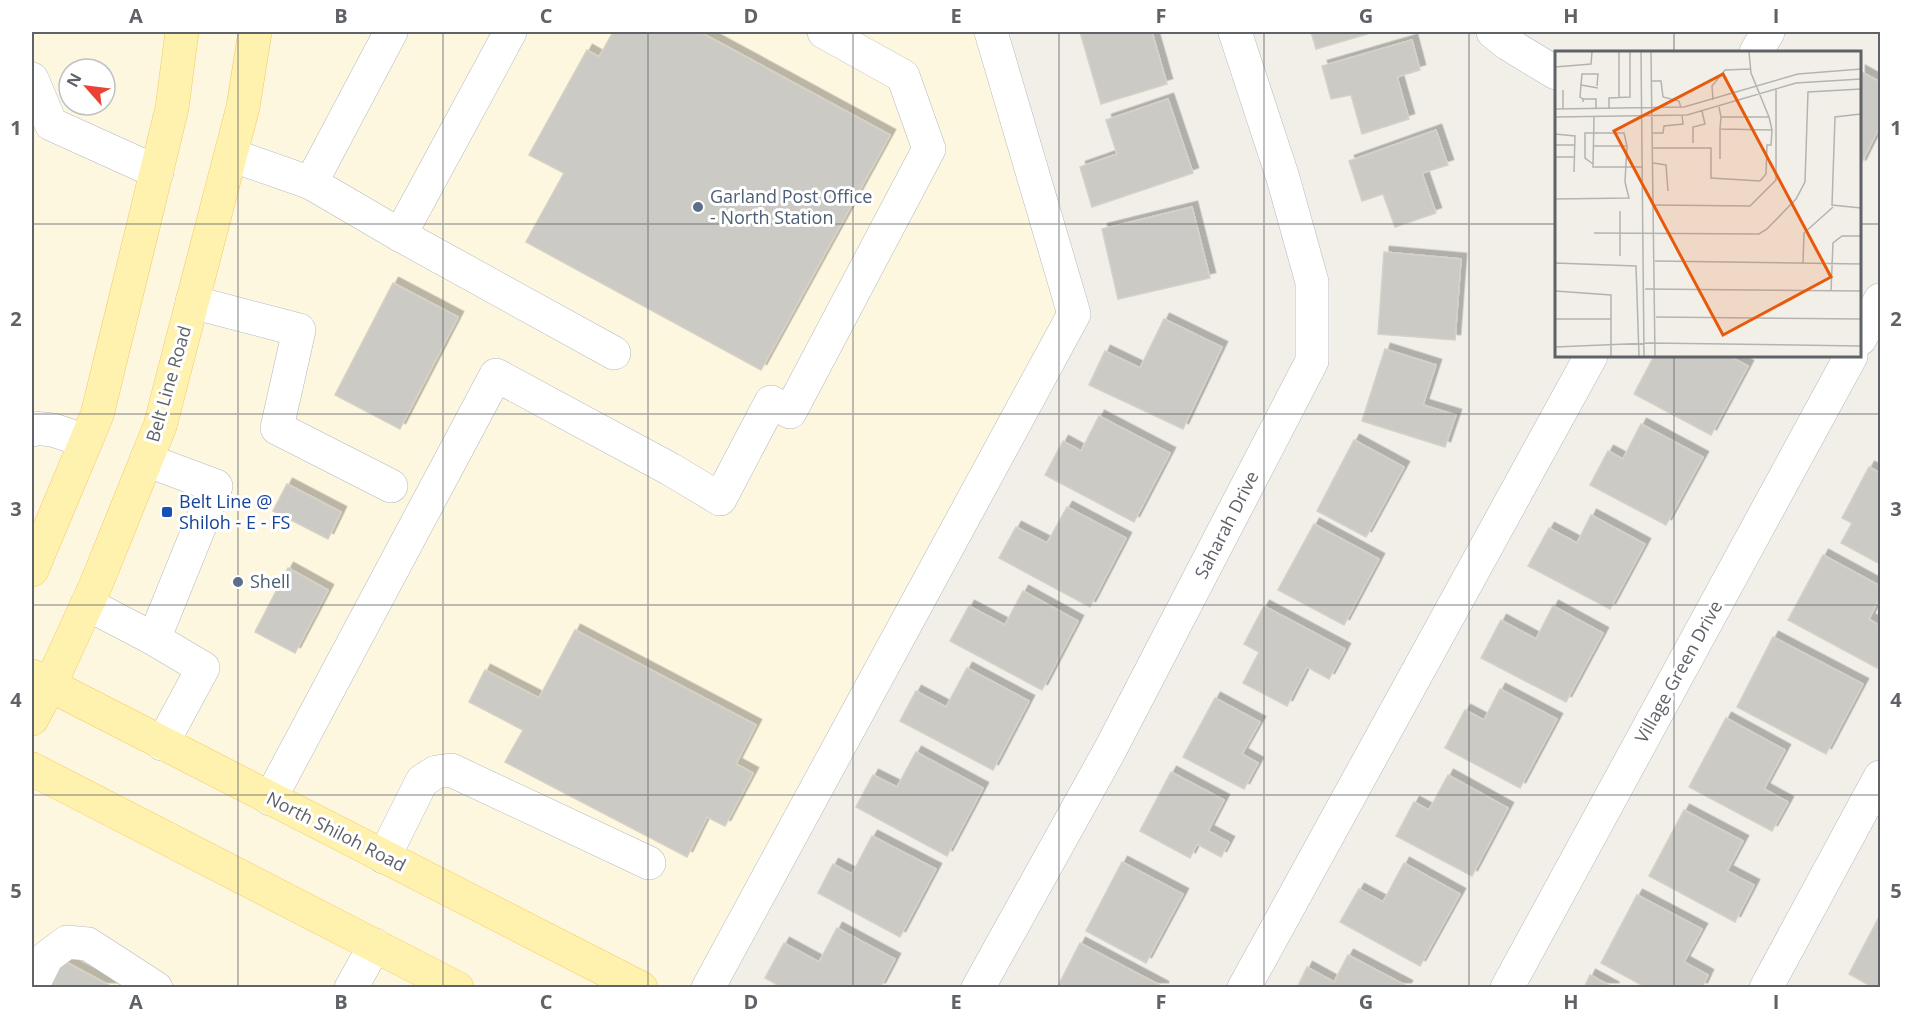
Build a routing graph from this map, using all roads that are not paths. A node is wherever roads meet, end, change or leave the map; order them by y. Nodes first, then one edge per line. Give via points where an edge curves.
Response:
1 (182, 32) edge
2 (255, 32) edge
3 (391, 32) edge
4 (510, 32) edge
5 (824, 32) edge
6 (991, 32) edge
7 (1235, 32) edge
8 (1493, 32) edge
9 (1768, 32) edge
10 (1757, 51) edge
11 (1555, 72) edge
12 (32, 80) edge
13 (231, 155) junction
14 (156, 172) junction
15 (311, 183) junction
16 (400, 235) junction
17 (1881, 300) edge
18 (192, 302) junction
19 (1861, 337) edge
20 (614, 353) dead end
21 (1589, 357) edge
22 (1850, 357) edge
23 (32, 430) edge
24 (86, 441) junction
25 (146, 460) junction
26 (392, 486) dead end
27 (32, 570) edge
28 (87, 604) junction
29 (154, 639) junction
30 (40, 681) edge
31 (32, 719) edge
32 (162, 744) junction
33 (32, 769) edge
34 (1881, 777) edge
35 (270, 799) junction
36 (384, 857) junction
37 (649, 863) dead end
38 (375, 945) junction
39 (32, 987) edge
40 (156, 987) edge
41 (351, 987) edge
42 (457, 987) edge
43 (641, 987) edge
44 (708, 987) edge
45 (978, 987) edge
46 (1244, 987) edge
47 (1507, 987) edge
48 (1766, 987) edge

1 - 14 main road via 172,108
2 - 13 main road, Belt Line Road
3 - 15 street
4 - 16 street
5 - 35 street via 903,76 929,149 790,412 771,402 720,499 496,375
6 - 44 street via 1074,314
7 - 45 street, Saharah Drive via 1312,282 1312,361 1110,750
8 - 11 street
9 - 10 street
12 - 14 street via 51,124
13 - 15 street
13 - 18 main road, Belt Line Road
14 - 24 main road via 97,415
15 - 16 street
16 - 20 street
17 - 19 street
18 - 25 main road, Belt Line Road via 160,426
18 - 26 street via 299,330 277,428
21 - 46 street
22 - 47 street, Village Green Drive
23 - 24 street via 53,430
24 - 27 main road
25 - 28 main road, Belt Line Road
25 - 29 street via 216,486
28 - 29 street
28 - 30 main road, Belt Line Road
29 - 32 street via 203,668
30 - 31 main road, Belt Line Road
30 - 32 main road, North Shiloh Road
32 - 35 main road, North Shiloh Road
33 - 38 main road
34 - 48 street
35 - 36 main road, North Shiloh Road
36 - 37 street via 422,781 436,772 451,770
36 - 43 main road, North Shiloh Road
38 - 41 street
38 - 42 main road
39 - 40 street via 47,957 67,942 88,944

